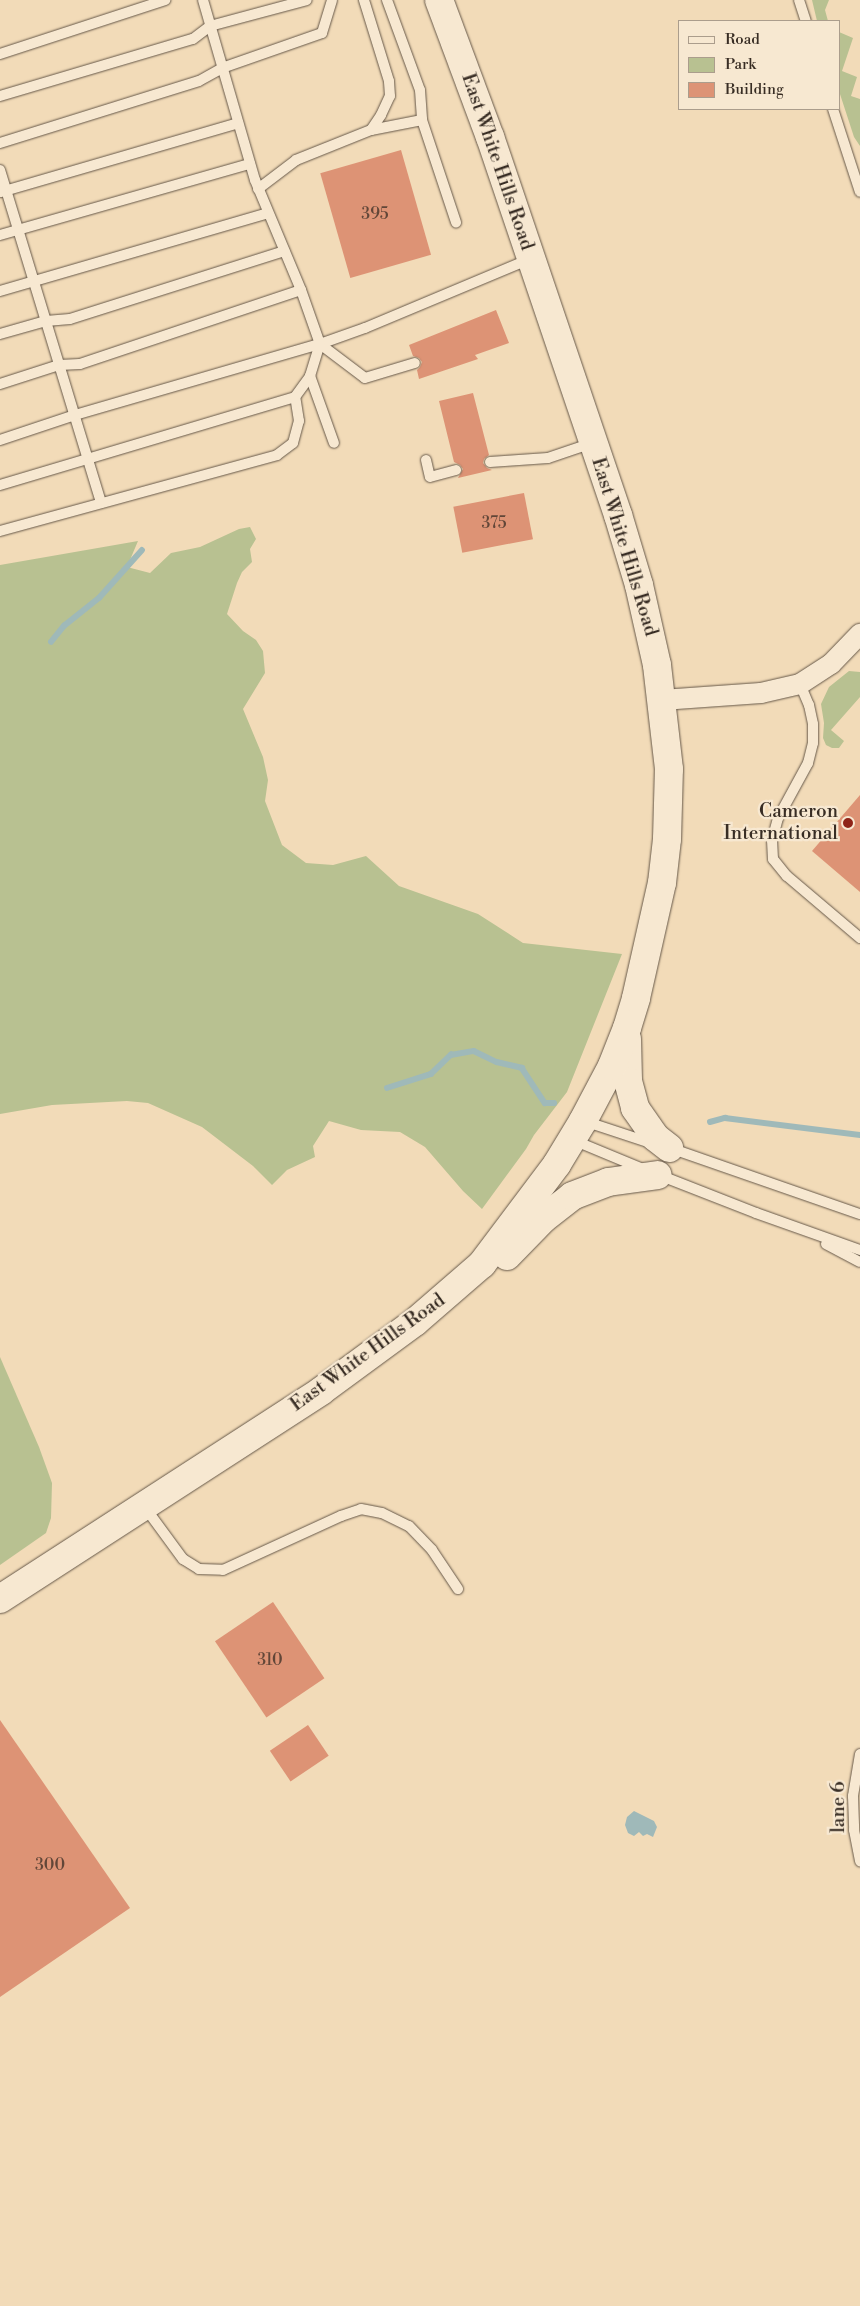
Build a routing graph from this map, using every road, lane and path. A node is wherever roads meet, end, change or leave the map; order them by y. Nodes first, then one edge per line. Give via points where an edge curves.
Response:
1 (166, 0) edge
2 (203, 0) edge
3 (307, 0) edge
4 (332, 0) edge
5 (364, 0) edge
6 (387, 0) edge
7 (439, 0) edge
8 (799, 0) edge
9 (806, 20) edge
10 (210, 26) junction
11 (0, 54) edge
12 (222, 68) junction
13 (0, 96) edge
14 (833, 110) edge
15 (422, 120) junction
16 (238, 123) junction
17 (371, 130) junction
18 (0, 143) edge
19 (250, 164) junction
20 (0, 170) edge
21 (857, 173) edge
22 (258, 189) junction
23 (3, 191) edge
24 (860, 192) edge
25 (268, 213) junction
26 (456, 222) dead end
27 (18, 229) junction
28 (0, 235) edge
29 (284, 251) junction
30 (530, 259) junction
31 (34, 282) junction
32 (301, 290) junction
33 (0, 292) edge
34 (46, 321) junction
35 (0, 334) edge
36 (320, 344) junction
37 (415, 363) dead end
38 (59, 365) junction
39 (310, 376) junction
40 (0, 384) edge
41 (295, 396) junction
42 (75, 415) junction
43 (0, 440) edge
44 (334, 443) dead end
45 (592, 443) junction
46 (88, 457) junction
47 (426, 460) dead end
48 (490, 462) dead end
49 (456, 470) dead end
50 (0, 485) edge
51 (101, 503) junction
52 (0, 532) edge
53 (860, 634) edge
54 (800, 684) junction
55 (662, 700) junction
56 (860, 938) edge
57 (627, 1028) junction
58 (578, 1130) junction
59 (669, 1148) junction
60 (658, 1175) junction
61 (756, 1214) junction
62 (860, 1214) edge
63 (860, 1250) edge
64 (860, 1262) edge
65 (482, 1264) junction
66 (144, 1506) junction
67 (458, 1589) dead end
68 (0, 1599) edge
69 (860, 1754) edge
70 (860, 1861) edge

1 - 11 lane
2 - 10 lane
3 - 10 lane
4 - 12 lane via 322,33
5 - 17 lane via 389,81 390,96
6 - 15 lane via 420,90
7 - 30 main road, East White Hills Road via 490,137
8 - 9 lane
10 - 12 lane
10 - 13 lane via 193,39
12 - 16 lane
12 - 18 lane via 199,81
14 - 21 lane
15 - 17 lane
15 - 26 lane
16 - 19 lane
16 - 23 lane
17 - 22 lane via 296,160
19 - 22 lane
19 - 27 lane
20 - 23 lane
21 - 24 lane
22 - 25 lane
23 - 27 lane
25 - 29 lane
25 - 31 lane
27 - 28 lane
27 - 31 lane
29 - 32 lane
29 - 34 lane via 70,319
30 - 36 lane
30 - 45 main road, East White Hills Road
31 - 33 lane
31 - 34 lane
32 - 36 lane
32 - 38 lane via 80,364
34 - 35 lane
34 - 38 lane
36 - 37 lane via 365,378
36 - 39 lane
36 - 42 lane
38 - 40 lane
38 - 42 lane
39 - 41 lane
39 - 44 lane
41 - 46 lane
41 - 51 lane via 299,421 293,443 277,455
42 - 43 lane
42 - 46 lane
45 - 48 lane via 548,458
45 - 55 main road, East White Hills Road via 639,585
46 - 50 lane
46 - 51 lane
47 - 49 lane via 430,477
51 - 52 lane
53 - 54 street via 830,664
54 - 55 street via 761,693
54 - 56 lane via 811,714 813,743 808,763 778,818 772,840 773,859 787,876
55 - 57 main road, East White Hills Road via 669,769 667,838 655,918
57 - 58 main road, East White Hills Road via 612,1066
57 - 59 main road via 631,1095 644,1123
58 - 59 lane
58 - 60 lane
58 - 65 main road, East White Hills Road
59 - 62 lane
60 - 61 lane
60 - 65 main road via 608,1182 572,1196 543,1219 506,1257
61 - 63 lane
61 - 64 lane via 821,1241
65 - 66 main road, East White Hills Road via 440,1302 321,1392
66 - 67 lane via 182,1559 198,1569 223,1570 341,1516 361,1509 382,1513 409,1526 432,1550
66 - 68 main road, East White Hills Road
69 - 70 lane, lane 6 via 853,1796 854,1830

